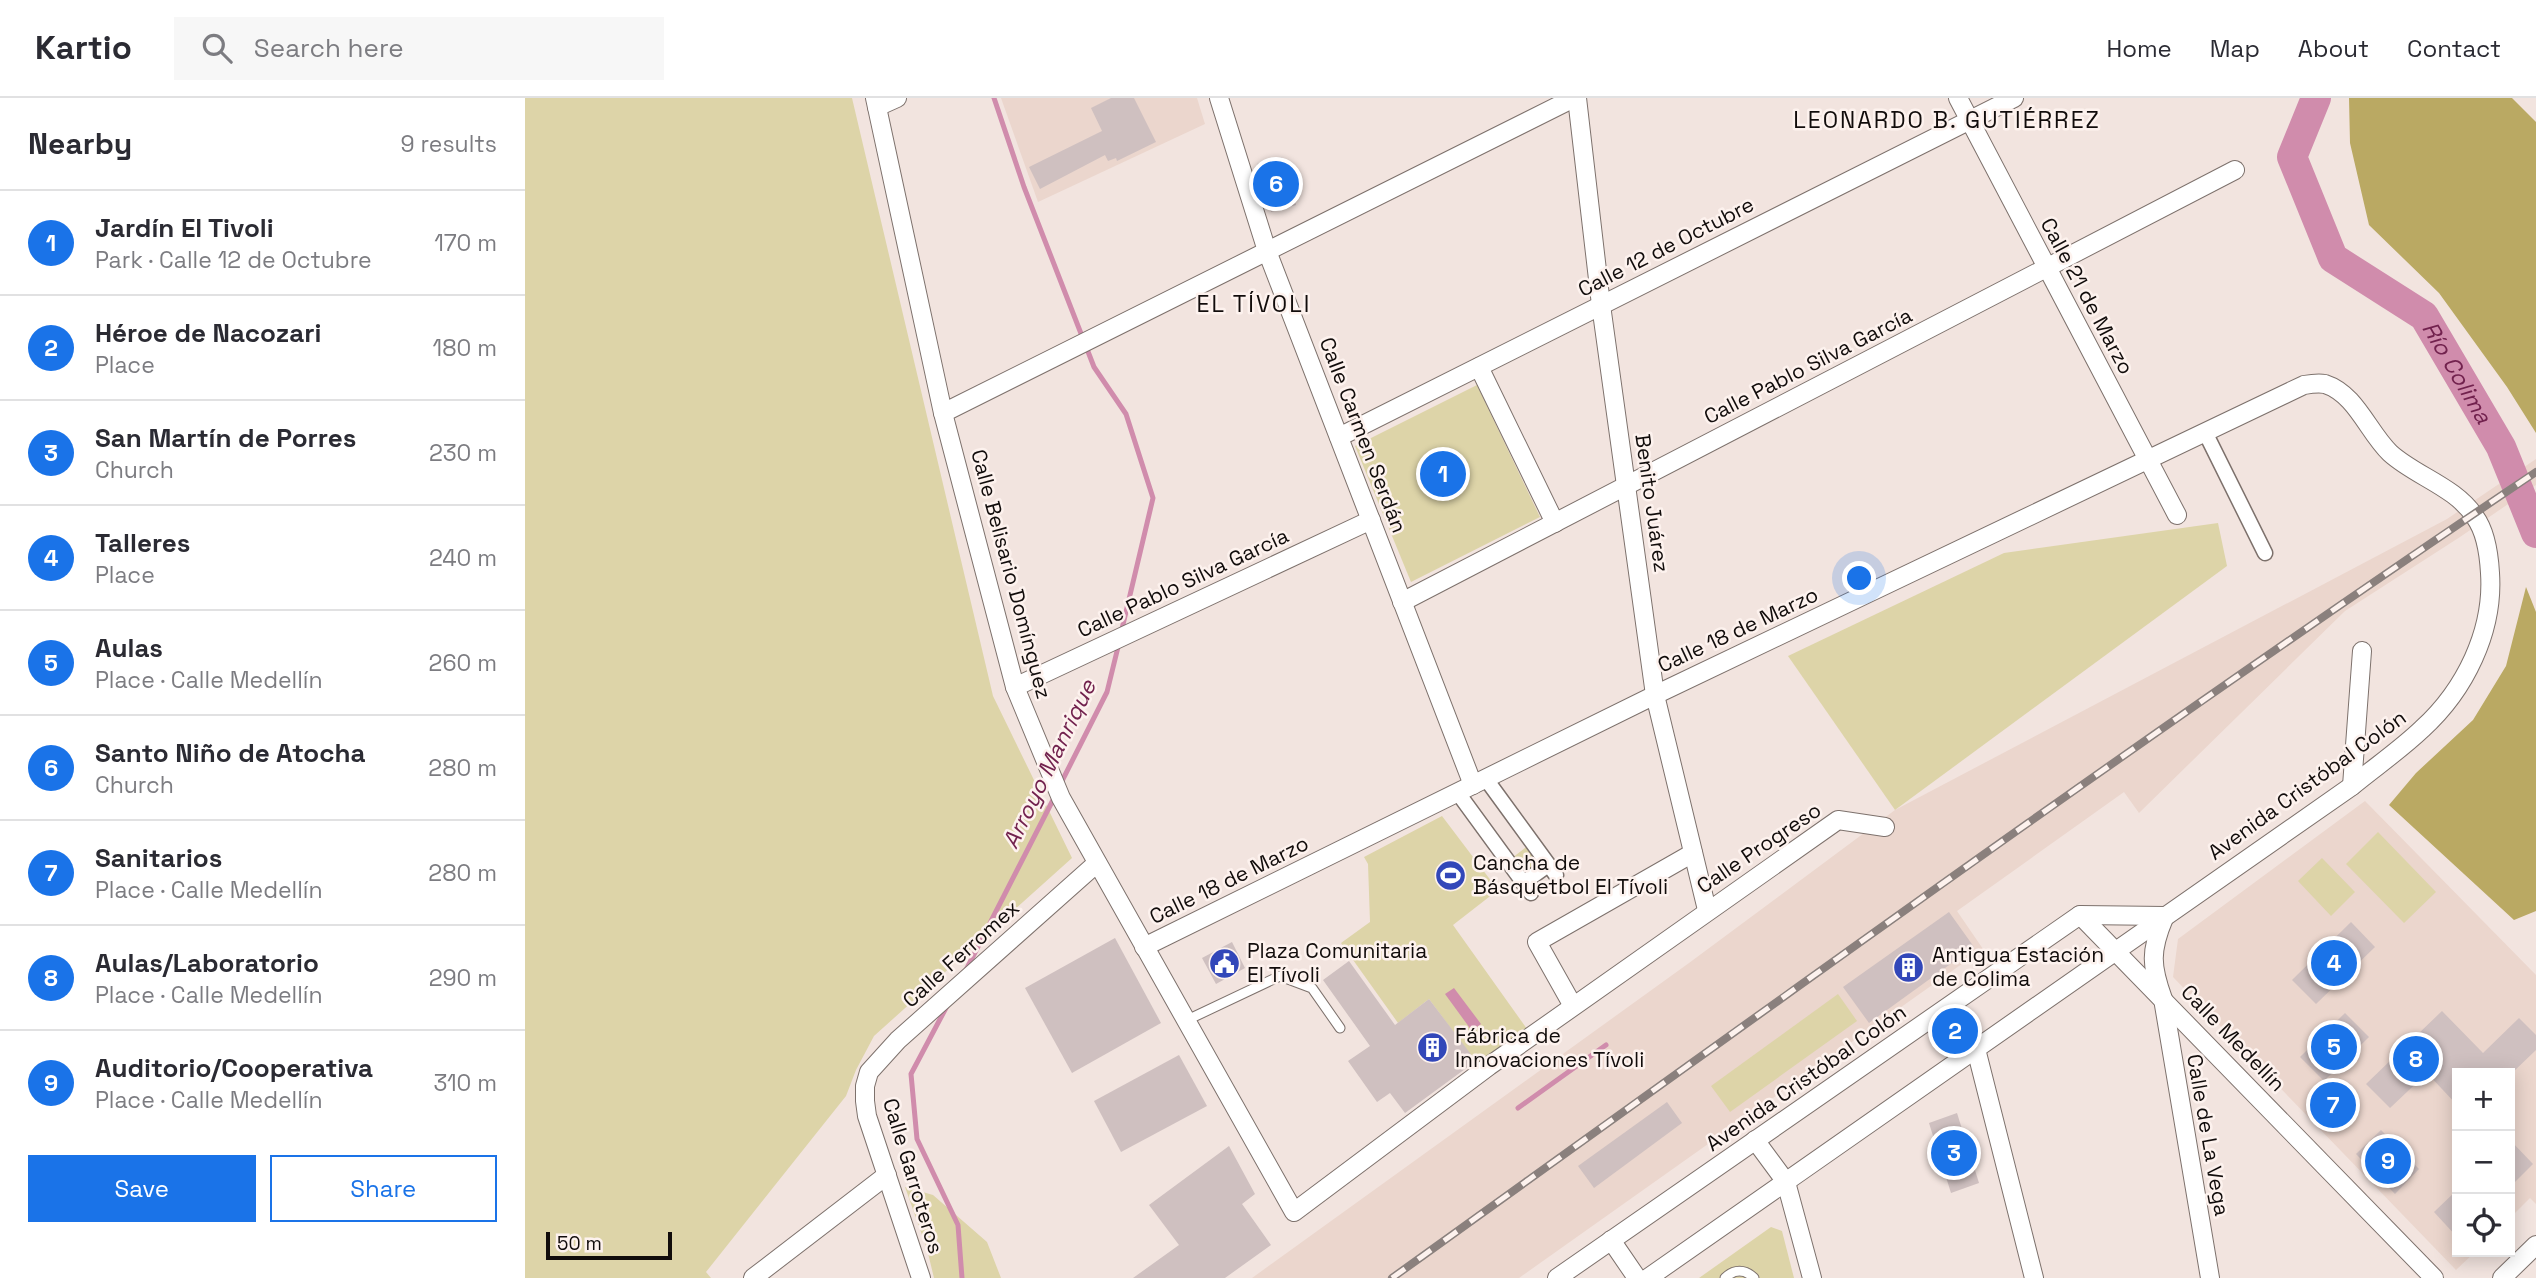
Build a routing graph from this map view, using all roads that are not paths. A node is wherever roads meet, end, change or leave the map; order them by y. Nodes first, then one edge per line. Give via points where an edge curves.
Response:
1 (897, 98) edge
2 (1219, 98) edge
3 (1575, 98) edge
4 (1958, 98) edge
5 (2014, 98) edge
6 (876, 103) edge
7 (1969, 121) junction
8 (2235, 170) dead end
9 (1267, 251) junction
10 (2046, 268) junction
11 (1601, 305) junction
12 (1479, 367) junction
13 (943, 413) junction
14 (2205, 432) junction
15 (1339, 437) junction
16 (2148, 461) junction
17 (1627, 485) junction
18 (2177, 514) dead end
19 (2476, 517) joint
20 (1371, 520) junction
21 (1555, 523) junction
22 (2265, 553) dead end
23 (1402, 602) junction
24 (2361, 650) dead end
25 (1015, 687) junction
26 (1655, 695) junction
27 (1472, 786) junction
28 (2351, 786) junction
29 (1885, 827) dead end
30 (1693, 853) junction
31 (1097, 863) junction
32 (1707, 910) junction
33 (2080, 915) junction
34 (2165, 916) junction
35 (1144, 947) junction
36 (2116, 951) junction
37 (2163, 999) junction
38 (1573, 1006) junction
39 (1185, 1021) junction
40 (1340, 1028) dead end
41 (1976, 1049) junction
42 (865, 1086) joint
43 (1755, 1140) junction
44 (887, 1175) junction
45 (1786, 1182) junction
46 (1294, 1212) joint
47 (1611, 1240) junction
48 (2536, 1245) edge
49 (753, 1278) edge
50 (921, 1278) edge
51 (1557, 1278) edge
52 (1637, 1278) edge
53 (1648, 1278) edge
54 (1725, 1278) edge
55 (1754, 1278) edge
56 (1812, 1278) edge
57 (2034, 1278) edge
58 (2210, 1278) edge
59 (2434, 1278) edge
60 (2503, 1278) edge

1 - 6 street
2 - 9 street, Calle Carmen Serdán
3 - 9 street
3 - 11 street, Benito Juárez
4 - 7 street, Calle 21 de Marzo
5 - 7 street, Calle 12 de Octubre
6 - 13 street, Calle Belisario Domínguez
7 - 10 street, Calle 21 de Marzo
7 - 11 street, Calle 12 de Octubre
8 - 10 street, Calle Pablo Silva García
9 - 13 street
9 - 15 street, Calle Carmen Serdán
10 - 16 street, Calle 21 de Marzo
10 - 17 street, Calle Pablo Silva García
11 - 12 street, Calle 12 de Octubre
11 - 17 street, Benito Juárez
12 - 15 street, Calle 12 de Octubre
12 - 21 street
13 - 25 street, Calle Belisario Domínguez
14 - 16 street, Calle 18 de Marzo
14 - 19 street, Calle 18 de Marzo via 2304,385 2325,384 2350,401 2392,455 2457,498
14 - 22 street
15 - 20 street, Calle Carmen Serdán
16 - 18 street, Calle 21 de Marzo
16 - 26 street, Calle 18 de Marzo
17 - 21 street, Calle Pablo Silva García
17 - 26 street, Benito Juárez
19 - 28 street, Avenida Cristóbal Colón via 2489,553 2491,590 2486,626 2470,667 2423,729
20 - 23 street, Calle Carmen Serdán
20 - 25 street, Calle Pablo Silva García
21 - 23 street, Calle Pablo Silva García
23 - 27 street, Calle Carmen Serdán
24 - 28 street
25 - 31 street, Calle Belisario Domínguez via 1058,791
26 - 27 street, Calle 18 de Marzo
26 - 30 street, Benito Juárez
27 - 27 street via 1527,888 1552,870
27 - 35 street, Calle 18 de Marzo
28 - 34 street, Avenida Cristóbal Colón
29 - 32 street, Calle Progreso via 1838,820
30 - 32 street, Benito Juárez
30 - 38 street via 1537,942
31 - 35 street, Calle Belisario Domínguez
31 - 42 street, Calle Ferromex via 898,1040 869,1072
32 - 38 street, Calle Progreso
33 - 34 street
33 - 36 street
33 - 43 street, Avenida Cristóbal Colón
34 - 36 street, Avenida Cristóbal Colón
34 - 37 street, Calle de La Vega via 2152,955
35 - 39 street, Calle Belisario Domínguez
36 - 37 street, Calle Medellín
36 - 41 street, Avenida Cristóbal Colón
37 - 58 street, Calle de La Vega
37 - 59 street, Calle Medellín
38 - 46 street, Calle Progreso
39 - 40 lane via 1280,976 1312,988
39 - 46 street, Calle Belisario Domínguez
41 - 45 street, Avenida Cristóbal Colón
41 - 57 street
42 - 44 street, Calle Garroteros via 867,1116
43 - 45 street
43 - 47 street, Avenida Cristóbal Colón
44 - 49 street
44 - 50 street, Calle Garroteros
45 - 53 street, Avenida Cristóbal Colón
45 - 56 street
47 - 51 street, Avenida Cristóbal Colón
47 - 52 street
48 - 60 street
54 - 55 lane via 1738,1271

